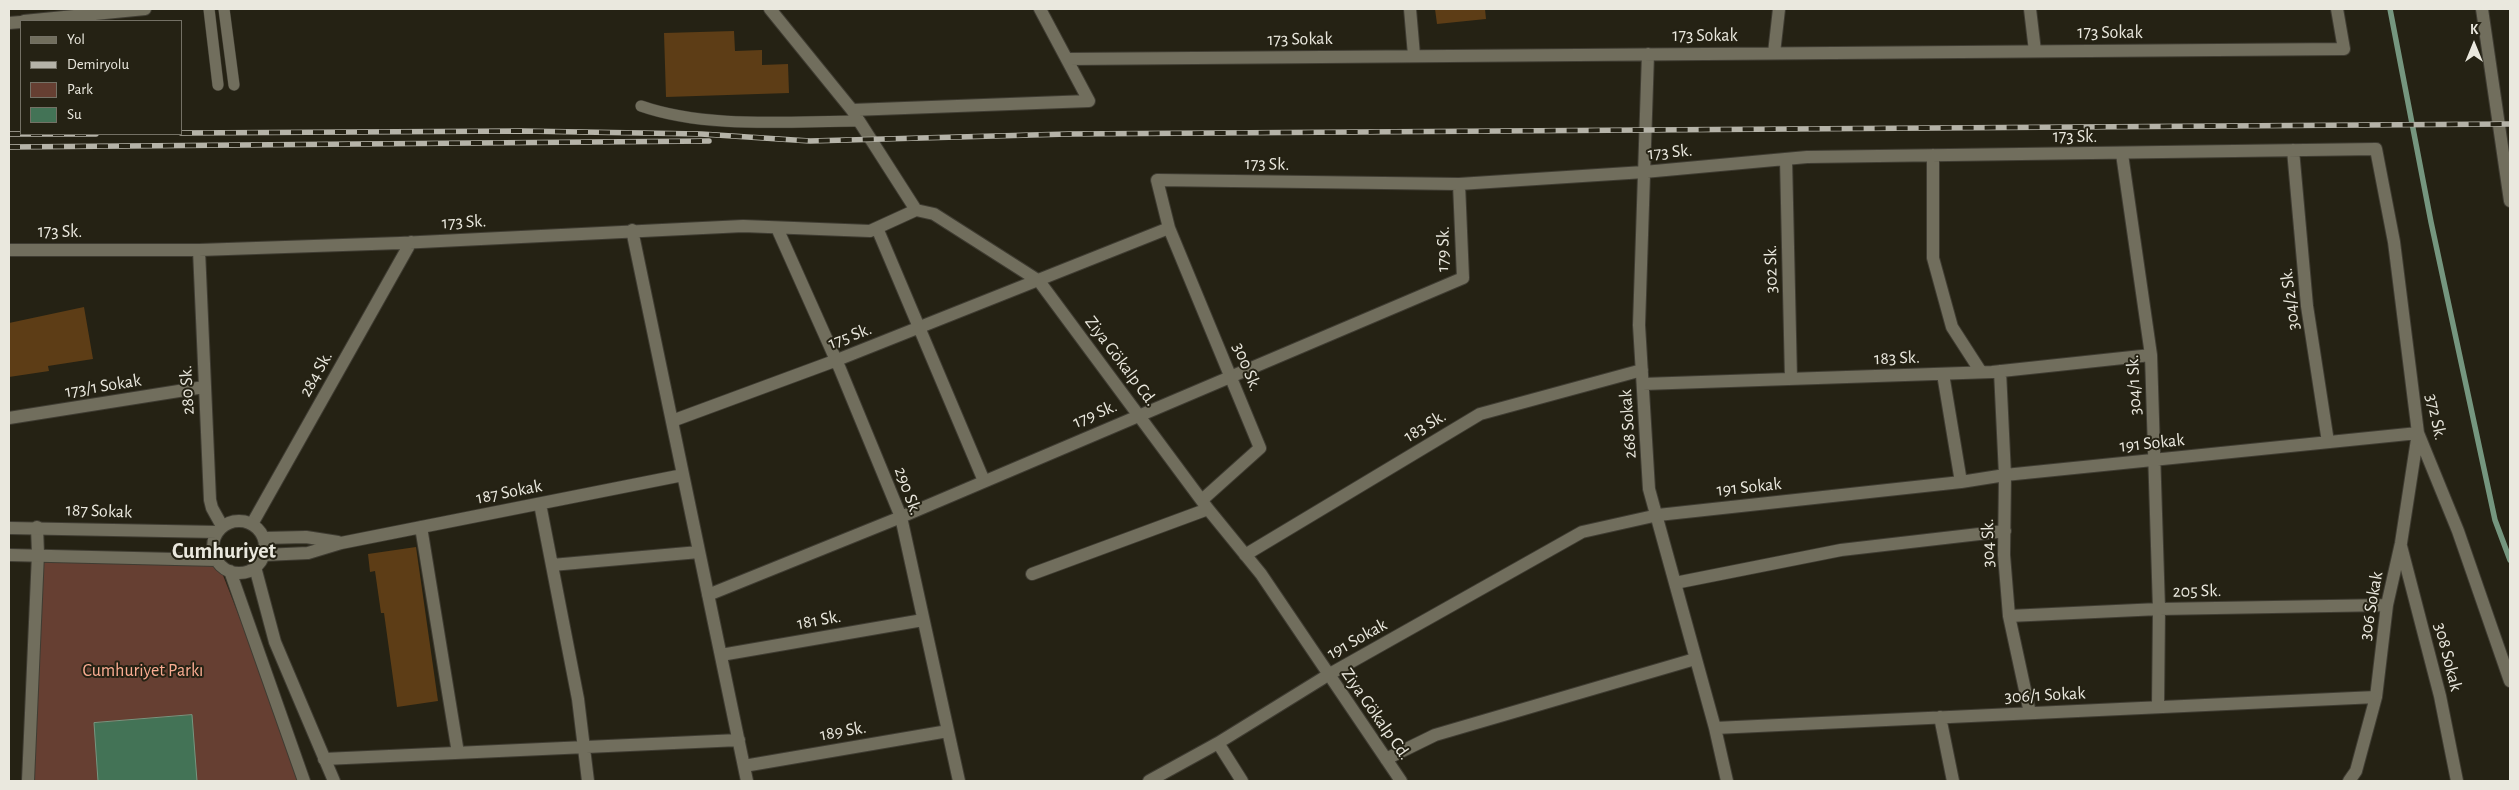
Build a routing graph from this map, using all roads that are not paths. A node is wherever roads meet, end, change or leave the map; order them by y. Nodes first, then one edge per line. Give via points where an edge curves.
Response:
1 (145, 9) edge
2 (209, 9) edge
3 (224, 9) edge
4 (770, 9) edge
5 (1040, 9) edge
6 (1410, 9) edge
7 (1779, 9) edge
8 (2030, 9) edge
9 (2337, 9) edge
10 (2482, 9) edge
11 (33, 20) edge
12 (2035, 51) junction
13 (1774, 53) junction
14 (1648, 54) junction
15 (1414, 55) junction
16 (1067, 59) junction
17 (218, 85) dead end
18 (234, 85) dead end
19 (641, 106) dead end
20 (852, 110) junction
21 (859, 121) junction
22 (2376, 149) joint
23 (2293, 150) junction
24 (2122, 154) junction
25 (1933, 156) junction
26 (1786, 159) junction
27 (1644, 172) junction
28 (1459, 184) junction
29 (2510, 201) edge
30 (916, 210) junction
31 (777, 228) junction
32 (877, 228) junction
33 (1169, 228) junction
34 (632, 230) junction
35 (411, 242) junction
36 (9, 250) edge
37 (199, 250) junction
38 (1039, 281) junction
39 (920, 328) junction
40 (2151, 355) junction
41 (836, 360) junction
42 (1642, 370) junction
43 (2000, 371) junction
44 (1981, 372) junction
45 (1943, 374) junction
46 (1232, 376) junction
47 (1791, 379) junction
48 (1642, 384) junction
49 (204, 387) junction
50 (1140, 414) junction
51 (9, 418) edge
52 (672, 421) junction
53 (2418, 432) junction
54 (2328, 442) junction
55 (2154, 461) junction
56 (683, 475) junction
57 (2005, 475) junction
58 (984, 481) junction
59 (1961, 482) junction
60 (540, 504) junction
61 (1205, 505) junction
62 (1658, 514) junction
63 (900, 517) junction
64 (252, 524) junction
65 (37, 527) junction
66 (421, 527) junction
67 (9, 528) edge
68 (220, 529) junction
69 (2004, 531) junction
70 (264, 538) junction
71 (341, 543) junction
72 (2401, 543) junction
73 (700, 552) junction
74 (38, 554) junction
75 (9, 555) edge
76 (264, 555) junction
77 (1245, 555) junction
78 (217, 560) junction
79 (552, 565) junction
80 (255, 567) junction
81 (230, 571) junction
82 (1032, 574) dead end
83 (1675, 583) junction
84 (708, 595) junction
85 (2386, 605) junction
86 (2159, 609) junction
87 (2009, 616) junction
88 (923, 620) junction
89 (721, 655) junction
90 (1695, 659) junction
91 (1328, 675) junction
92 (2510, 681) edge
93 (2376, 697) junction
94 (2158, 707) junction
95 (2030, 713) junction
96 (1940, 717) junction
97 (1715, 728) junction
98 (948, 731) junction
99 (739, 740) junction
100 (1218, 743) junction
101 (584, 747) junction
102 (458, 753) junction
103 (324, 759) junction
104 (1386, 759) junction
105 (744, 766) junction
106 (28, 781) edge
107 (304, 781) edge
108 (334, 781) edge
109 (588, 781) edge
110 (747, 781) edge
111 (959, 781) edge
112 (1149, 781) edge
113 (1242, 781) edge
114 (1401, 781) edge
115 (1726, 781) edge
116 (1953, 781) edge
117 (2349, 781) edge
118 (2457, 781) edge

1 - 11 street
2 - 17 lane
3 - 18 lane
4 - 20 street
5 - 16 street
6 - 15 street
7 - 13 street
8 - 12 street
9 - 12 street, 173 Sokak via 2344,49
10 - 29 street
12 - 13 street, 173 Sokak
13 - 14 street, 173 Sokak
14 - 15 street, 173 Sokak
14 - 27 street, 268 Sokak
15 - 16 street, 173 Sokak
16 - 20 street via 1088,101
19 - 21 lane via 666,114 736,120
20 - 21 street
21 - 30 street
22 - 23 street, 173 Sk.
22 - 53 street, 372 Sk. via 2394,242
23 - 24 street, 173 Sk.
23 - 54 street, 304/2 Sk. via 2307,306
24 - 25 street, 173 Sk.
24 - 40 street, 304/1 Sk.
25 - 26 street, 173 Sk.
25 - 44 street via 1933,258 1952,327
26 - 27 street, 173 Sk.
26 - 47 street, 302 Sk.
27 - 28 street, 173 Sk.
27 - 42 street, 268 Sokak via 1639,325
28 - 33 street, 173 Sk. via 1157,180
28 - 46 street, 179 Sk. via 1463,278
30 - 32 street, 173 Sk.
30 - 38 street, Ziya Gökalp Cd. via 934,214
31 - 32 street, 173 Sk. via 870,231
31 - 34 street, 173 Sk.
31 - 41 street, 290 Sk.
32 - 39 street
33 - 38 street
33 - 46 street, 300 Sk.
34 - 35 street, 173 Sk.
34 - 52 street
35 - 37 street, 173 Sk.
35 - 64 street, 284 Sk.
36 - 37 street, 173 Sk.
37 - 49 street, 280 Sk.
38 - 39 street, 175 Sk.
38 - 50 street, Ziya Gökalp Cd.
39 - 41 street, 175 Sk.
39 - 58 street
40 - 43 street, 183 Sk.
40 - 55 street, 304/1 Sk.
41 - 52 street, 175 Sk.
41 - 63 street, 290 Sk.
42 - 48 street, 268 Sokak
42 - 77 street, 183 Sk. via 1480,414
43 - 44 street, 183 Sk.
43 - 57 street, 304 Sk.
44 - 45 street, 183 Sk.
45 - 47 street, 183 Sk.
45 - 59 street
46 - 50 street, 179 Sk.
46 - 61 street, 300 Sk. via 1260,448
47 - 48 street, 183 Sk.
48 - 62 street, 268 Sokak via 1649,489
49 - 51 street, 173/1 Sokak
49 - 68 street, 280 Sk. via 210,500
50 - 58 street, 179 Sk.
50 - 61 street, Ziya Gökalp Cd.
52 - 56 street
53 - 54 street, 191 Sokak
53 - 72 street, 306 Sokak
53 - 92 street, 372 Sk. via 2458,531
54 - 55 street, 191 Sokak
55 - 57 street, 191 Sokak
55 - 86 street, 304/1 Sk.
56 - 60 street, 187 Sokak
56 - 73 street
57 - 59 street, 191 Sokak
57 - 69 street, 304 Sk.
58 - 63 street, 179 Sk.
59 - 62 street, 191 Sokak
60 - 66 street, 187 Sokak
60 - 79 street
61 - 77 street, Ziya Gökalp Cd.
61 - 82 street, 300 Sk.
62 - 83 street, 268 Sokak
62 - 91 street, 191 Sokak via 1582,532
63 - 84 street, 179 Sk.
63 - 88 street, 290 Sk.
64 - 68 street via 235,520
64 - 70 street
65 - 67 street, 187 Sokak
65 - 68 street, 187 Sokak
65 - 74 street
66 - 71 street, 187 Sokak
66 - 102 street
68 - 78 street via 213,541
69 - 83 street via 1841,550
69 - 87 street, 304 Sk.
70 - 71 street, 187 Sokak via 306,537
70 - 76 street
71 - 76 street, 187 Sokak via 308,553
72 - 85 street, 306 Sokak
72 - 118 street, 308 Sokak via 2440,696
73 - 79 street
73 - 84 street
74 - 75 street
74 - 78 street
74 - 106 street
76 - 80 street
77 - 91 street, Ziya Gökalp Cd.
78 - 81 street
79 - 101 street
80 - 81 street via 247,572
80 - 103 street via 275,642
81 - 107 street
83 - 90 street, 268 Sokak
84 - 89 street
85 - 86 street, 205 Sk.
85 - 93 street, 306 Sokak
86 - 87 street, 205 Sk.
86 - 94 street, 304/1 Sk.
87 - 95 street, 304 Sk.
88 - 89 street, 181 Sk.
88 - 98 street, 290 Sk.
89 - 99 street
90 - 97 street, 268 Sokak
90 - 104 street via 1435,735
91 - 100 street, 191 Sokak
91 - 104 street, Ziya Gökalp Cd.
93 - 94 street, 306/1 Sokak
93 - 117 street, 306 Sokak via 2356,771
94 - 95 street, 306/1 Sokak
95 - 96 street, 306/1 Sokak
96 - 97 street, 306/1 Sokak
96 - 116 street
97 - 115 street, 268 Sokak
98 - 105 street, 189 Sk.
98 - 111 street, 290 Sk.
99 - 101 street
99 - 105 street
100 - 112 street, 191 Sokak
100 - 113 street
101 - 102 street
101 - 109 street
102 - 103 street
103 - 108 street
104 - 114 street, Ziya Gökalp Cd.
105 - 110 street

